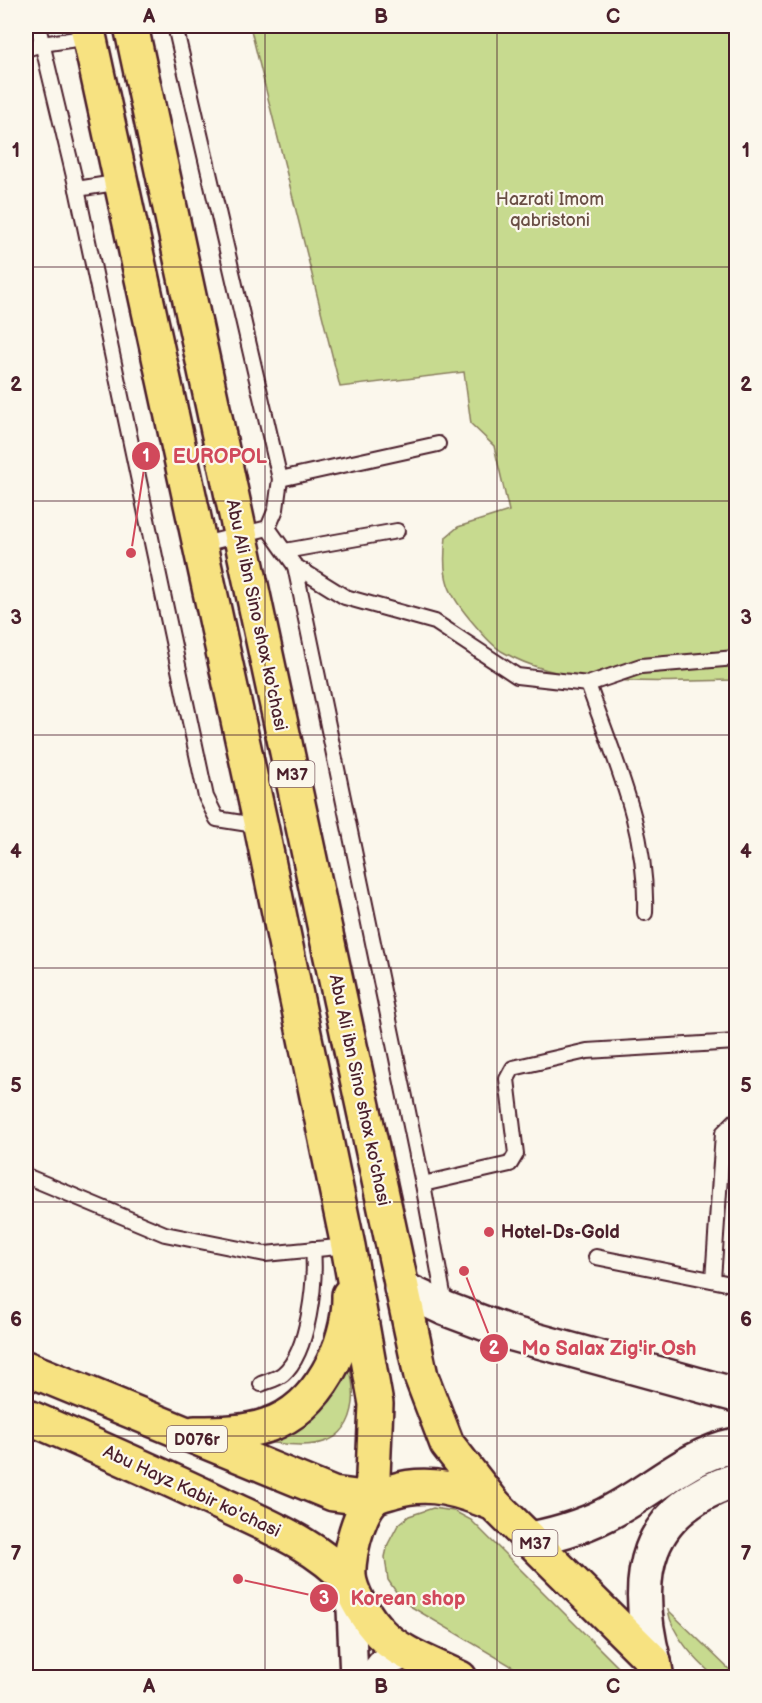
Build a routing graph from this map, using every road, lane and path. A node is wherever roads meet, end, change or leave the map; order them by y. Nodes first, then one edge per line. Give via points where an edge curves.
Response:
1 (38, 26) edge
2 (130, 26) edge
3 (175, 26) edge
4 (89, 31) edge
5 (42, 44) junction
6 (26, 49) edge
7 (121, 182) junction
8 (77, 189) junction
9 (438, 444) dead end
10 (280, 479) junction
11 (397, 531) dead end
12 (254, 533) junction
13 (199, 545) junction
14 (285, 551) junction
15 (295, 566) junction
16 (736, 658) edge
17 (588, 684) junction
18 (261, 826) junction
19 (645, 913) dead end
20 (736, 1042) edge
21 (736, 1120) edge
22 (26, 1176) edge
23 (423, 1184) junction
24 (348, 1246) junction
25 (313, 1249) junction
26 (596, 1257) dead end
27 (713, 1280) junction
28 (736, 1285) edge
29 (401, 1288) junction
30 (446, 1309) junction
31 (26, 1368) edge
32 (261, 1384) dead end
33 (736, 1395) edge
34 (26, 1416) edge
35 (184, 1434) junction
36 (736, 1445) edge
37 (736, 1480) edge
38 (372, 1499) junction
39 (494, 1504) junction
40 (531, 1539) junction
41 (349, 1581) junction
42 (411, 1653) junction
43 (661, 1672) edge
44 (354, 1677) edge
45 (370, 1677) edge
46 (460, 1677) edge

1 - 5 lane
2 - 12 main road, Abu Ali ibn Sino shox ko'chasi / M37
3 - 10 lane
4 - 5 lane
4 - 7 main road, M37
5 - 6 lane
5 - 8 lane
7 - 8 lane
7 - 13 main road, M37
8 - 18 lane via 206,797 217,819
9 - 10 lane
10 - 12 lane via 276,509
11 - 14 lane
12 - 13 lane
12 - 14 lane
12 - 29 main road, Abu Ali ibn Sino shox ko'chasi / M37
13 - 18 main road, M37
14 - 15 lane
15 - 17 lane via 345,597 435,622 518,676
15 - 23 lane
16 - 17 lane via 641,666
17 - 19 lane via 635,812 646,879
18 - 24 main road, M37
20 - 23 lane via 587,1051 513,1068 507,1079 516,1154 510,1164
21 - 27 lane via 723,1133
22 - 25 lane via 165,1234 265,1254
23 - 30 lane
24 - 25 lane
24 - 35 main road, D076r via 349,1300 344,1332 334,1362 314,1392 292,1413 270,1425 235,1432
24 - 38 main road, M37 via 376,1404
25 - 32 lane via 313,1296 300,1345 282,1375
26 - 27 lane
27 - 28 lane
29 - 30 main road
29 - 39 main road, Abu Ali ibn Sino shox ko'chasi / M37 via 421,1376 439,1427 458,1461
30 - 33 main road via 513,1334
31 - 35 main road, D076r
34 - 41 main road, Abu Hayz Kabir ko'chasi / D076r via 160,1474 297,1540 334,1564
35 - 38 main road, D076r via 333,1494
36 - 40 main road via 673,1472 593,1521
37 - 43 main road via 702,1494 671,1517 648,1562 643,1597 645,1625
38 - 39 main road, M37 via 404,1488 431,1485 463,1491
38 - 41 main road, M37 via 358,1525
39 - 40 main road, M37
40 - 43 main road, M37
41 - 42 main road via 378,1631 393,1645
41 - 44 street
42 - 45 street via 381,1665
42 - 46 main road

